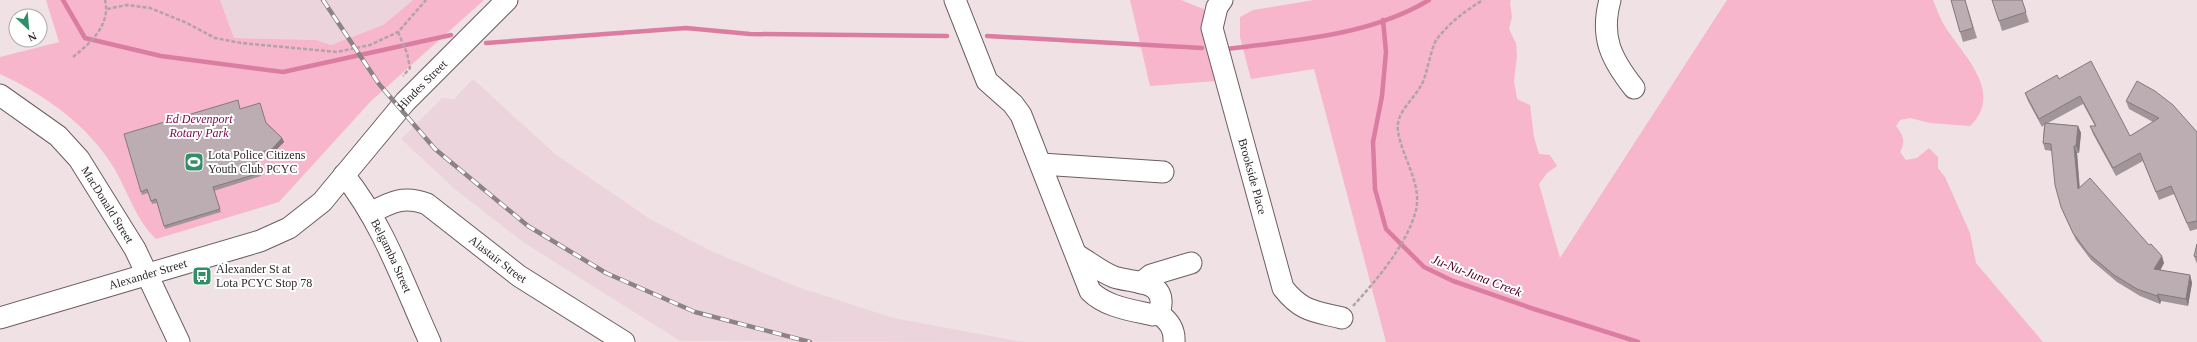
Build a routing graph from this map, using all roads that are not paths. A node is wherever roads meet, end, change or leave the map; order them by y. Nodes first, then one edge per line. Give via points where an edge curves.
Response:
1 (507, 0) edge
2 (955, 0) edge
3 (1222, 0) edge
4 (1610, 0) edge
5 (1634, 88) dead end
6 (0, 95) edge
7 (1041, 164) junction
8 (1163, 172) dead end
9 (344, 175) junction
10 (370, 213) junction
11 (1077, 255) junction
12 (1191, 263) dead end
13 (148, 275) junction
14 (1141, 283) junction
15 (1159, 314) junction
16 (0, 318) edge
17 (1342, 318) road end
18 (179, 342) edge
19 (430, 342) edge
20 (624, 342) edge
21 (1174, 342) edge

1 - 9 street, Hindes Street via 405,102
2 - 7 street via 982,72 987,81 1013,104 1021,115
3 - 17 street, Brookside Place via 1217,7 1212,28 1282,288 1293,301 1305,309
4 - 5 street via 1607,33 1610,53
6 - 13 street, MacDonald Street via 58,136 79,159 135,249
7 - 8 street
7 - 11 street via 1067,236
9 - 10 street, Belgamba Street
9 - 13 street, Alexander Street via 316,207 289,228 260,240
10 - 19 street, Belgamba Street
10 - 20 street, Alastair Street via 403,199 418,200 427,204 519,276
11 - 14 street via 1113,276
11 - 15 street via 1090,291 1097,298 1111,305 1153,316
12 - 14 street via 1151,275
13 - 16 street, Alexander Street
13 - 18 street, MacDonald Street
14 - 15 street via 1153,285 1158,291 1162,305
15 - 21 street via 1170,322

